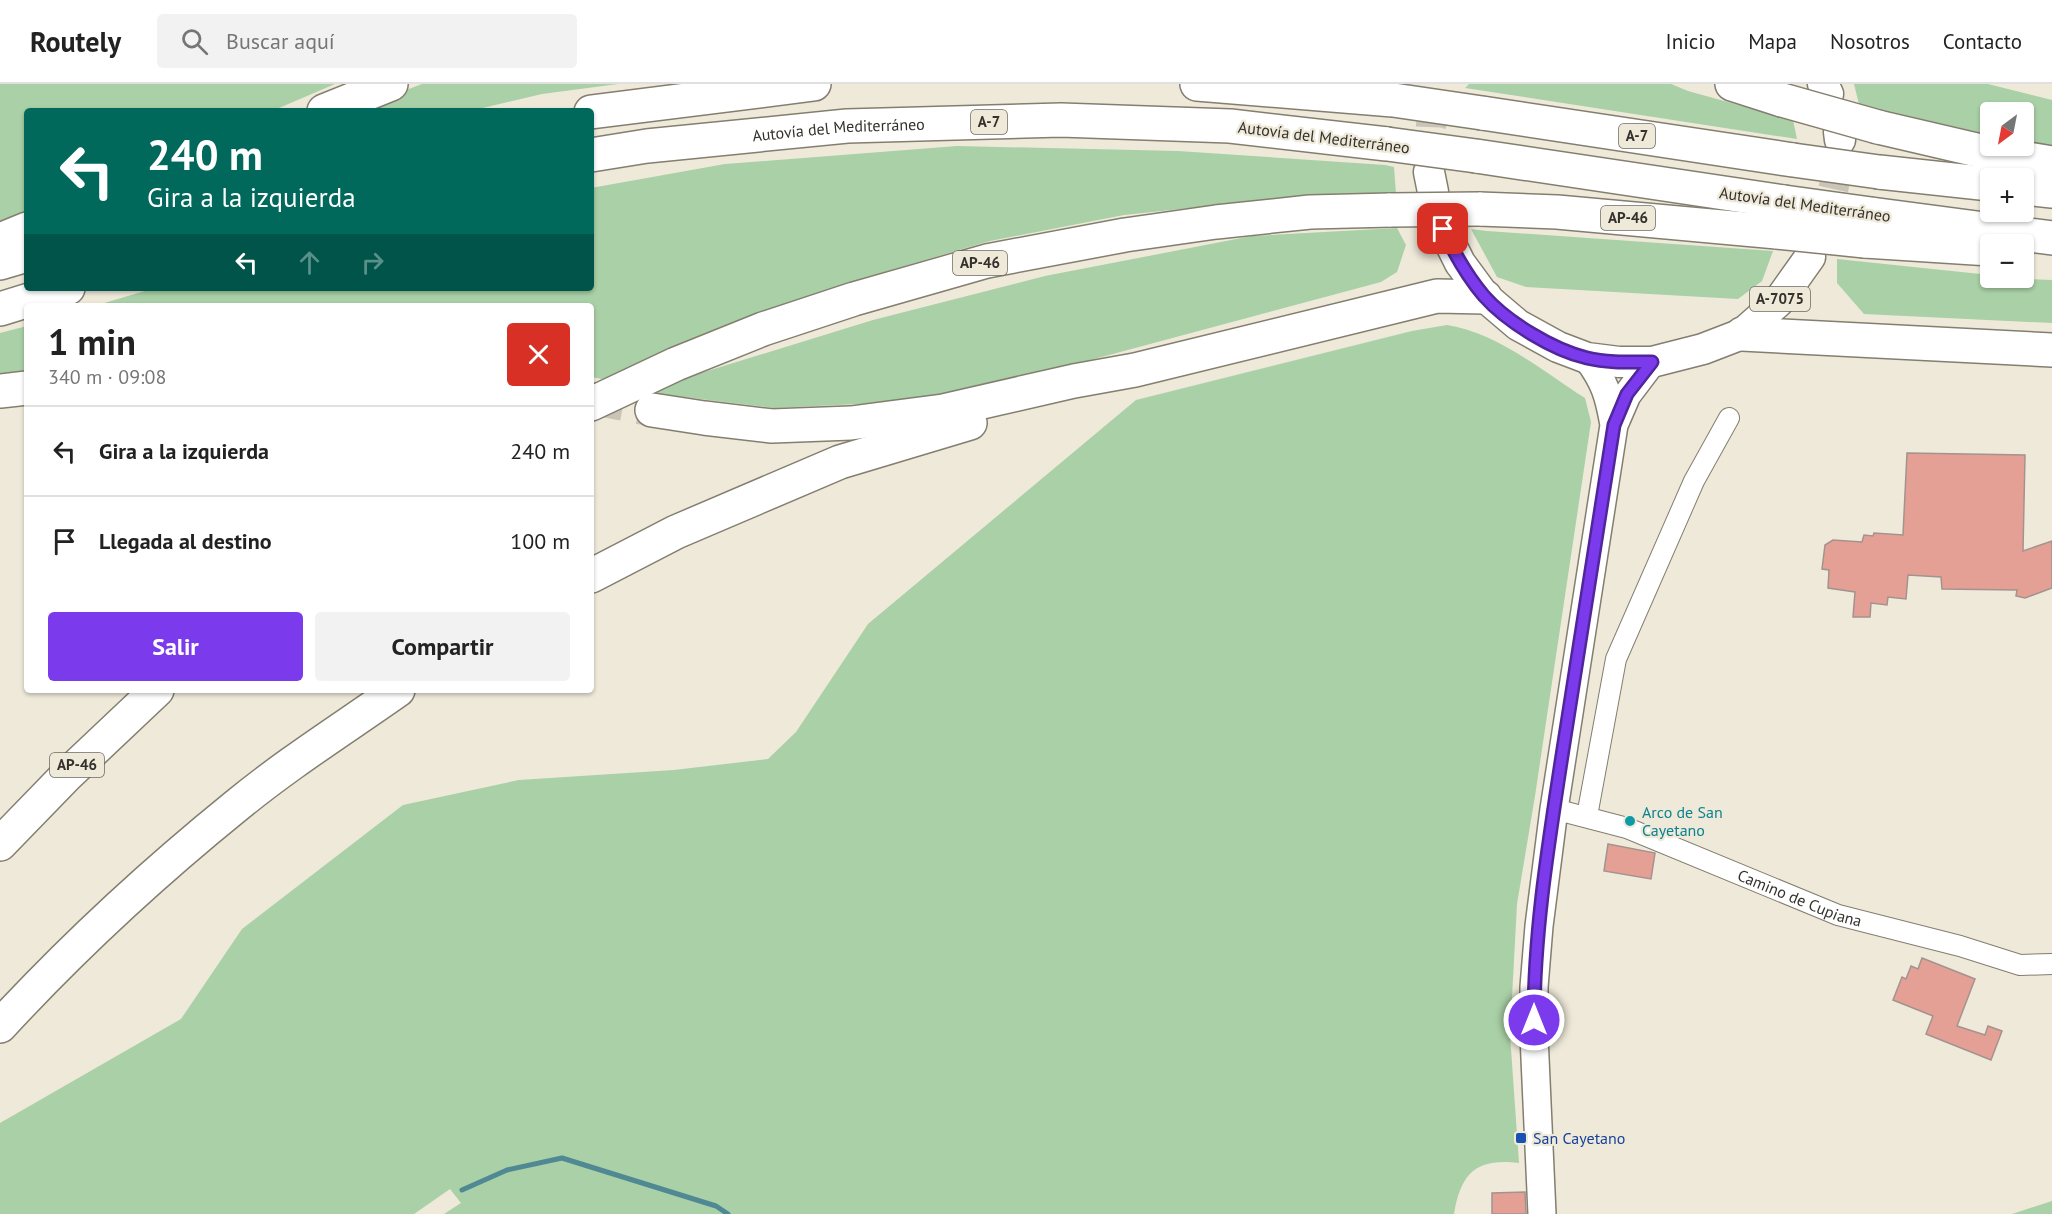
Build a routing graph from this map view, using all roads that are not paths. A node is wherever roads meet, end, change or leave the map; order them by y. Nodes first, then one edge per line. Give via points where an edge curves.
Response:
1 (391, 84) edge
2 (814, 84) edge
3 (1197, 84) edge
4 (1732, 84) edge
5 (331, 108) edge
6 (594, 112) edge
7 (594, 155) edge
8 (2052, 163) edge
9 (1980, 183) edge
10 (2034, 189) edge
11 (2052, 191) edge
12 (1780, 217) junction
13 (1868, 228) junction
14 (1443, 229) dead end
15 (24, 230) edge
16 (2052, 238) edge
17 (0, 240) edge
18 (1980, 247) edge
19 (2034, 251) edge
20 (2052, 252) edge
21 (24, 256) edge
22 (1810, 257) tunnel mouth
23 (0, 264) edge
24 (58, 291) edge
25 (1485, 297) junction
26 (0, 309) edge
27 (1742, 334) junction
28 (2052, 350) edge
29 (1587, 358) junction
30 (1652, 362) junction
31 (1135, 370) junction
32 (24, 388) edge
33 (0, 392) edge
34 (594, 403) edge
35 (652, 410) tunnel mouth
36 (1729, 418) dead end
37 (1614, 425) junction
38 (594, 574) edge
39 (155, 693) edge
40 (394, 693) edge
41 (1554, 809) junction
42 (1587, 816) junction
43 (0, 844) edge
44 (2052, 964) edge
45 (0, 1026) edge
46 (1542, 1214) edge

1 - 5 highway
2 - 6 highway
3 - 9 highway, A-7, bridge via 1393,100 1793,160
4 - 8 highway, bridge via 1878,127
7 - 12 highway, Autovía del Mediterráneo / A-7, bridge via 847,126 1061,120 1230,126 1476,156
10 - 11 highway
12 - 13 highway, Autovía del Mediterráneo / A-7, bridge
12 - 34 highway, AP-46, bridge via 1613,217 1479,209 1310,212 1125,235 987,261 854,299 676,363
13 - 16 highway, Autovía del Mediterráneo / A-7
13 - 18 highway
14 - 25 main road, A-7075 via 1460,263
15 - 17 highway
19 - 20 highway
21 - 23 highway
22 - 27 main road, A-7075 via 1778,302
24 - 26 highway
25 - 29 main road, A-7075 via 1518,325
25 - 31 highway via 1437,296
27 - 28 highway
27 - 30 main road, A-7075
29 - 30 main road, A-7075
29 - 37 main road via 1609,397
30 - 37 main road via 1627,394
31 - 35 highway via 943,411 851,423 772,426
31 - 38 highway via 840,462 676,532
32 - 33 highway
36 - 42 street via 1694,481 1616,658
37 - 41 main road
39 - 43 highway, AP-46
40 - 45 highway via 237,805 133,894 46,976
41 - 42 street, Camino de Cupiana
41 - 46 main road via 1534,987
42 - 44 street, Camino de Cupiana via 1627,828 1838,915 2020,965

